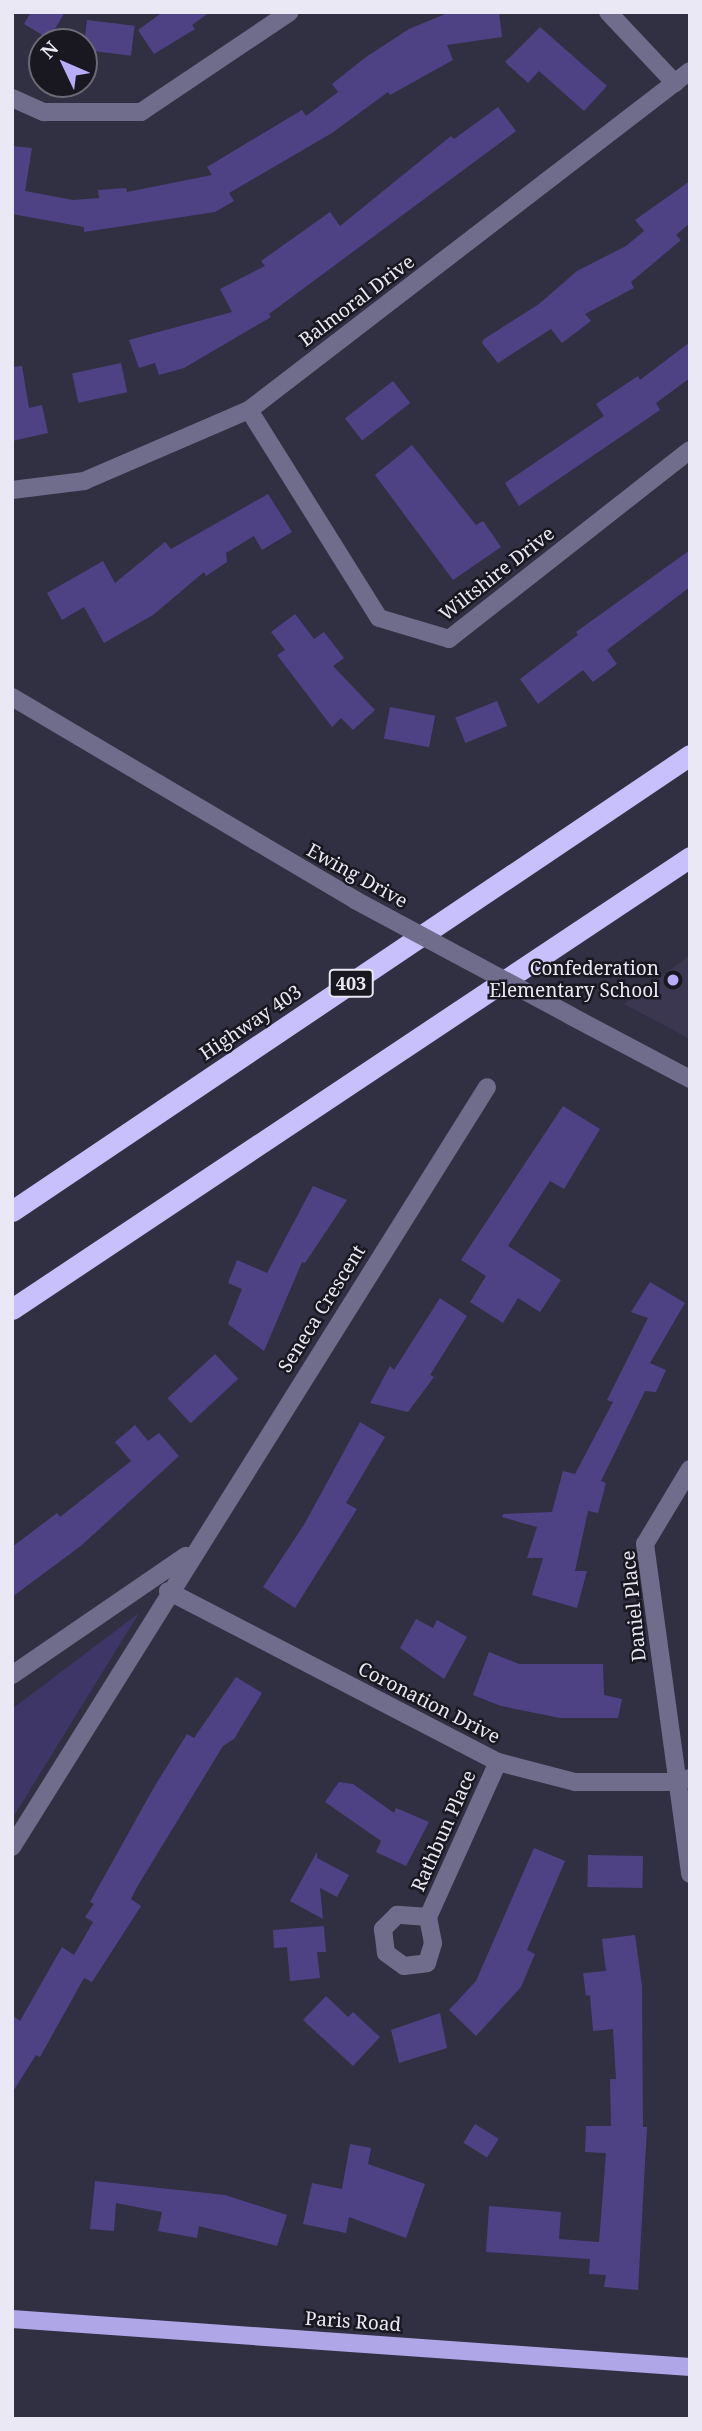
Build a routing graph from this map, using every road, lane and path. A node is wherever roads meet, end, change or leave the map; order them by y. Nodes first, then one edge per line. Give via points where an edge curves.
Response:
1 (290, 12) edge
2 (608, 12) edge
3 (690, 71) edge
4 (676, 83) junction
5 (12, 97) edge
6 (249, 410) junction
7 (690, 450) edge
8 (12, 490) edge
9 (12, 697) edge
10 (690, 755) edge
11 (690, 857) edge
12 (690, 1079) edge
13 (487, 1087) dead end
14 (12, 1211) edge
15 (12, 1309) edge
16 (690, 1469) edge
17 (192, 1553) junction
18 (169, 1591) junction
19 (12, 1675) edge
20 (498, 1762) junction
21 (683, 1780) edge
22 (12, 1847) edge
23 (690, 1874) edge
24 (428, 1917) dead end
25 (12, 2319) edge
26 (690, 2367) edge

1 - 5 street via 141,112 44,112
2 - 4 street
3 - 4 street, Balmoral Drive
4 - 6 street, Balmoral Drive
6 - 7 street, Wiltshire Drive via 379,618 449,639
6 - 8 street, Balmoral Drive via 83,481
9 - 12 street, Ewing Drive, bridge via 355,900
10 - 14 highway, Highway 403 / 403
11 - 15 highway
13 - 17 street, Seneca Crescent
16 - 21 street, Daniel Place via 645,1544
17 - 18 street, Seneca Crescent
17 - 19 street, Seneca Crescent
18 - 20 street, Coronation Drive
18 - 22 street, Seneca Crescent
20 - 21 street, Coronation Drive via 575,1782
20 - 24 street, Rathbun Place
21 - 23 street, Daniel Place
25 - 26 main road, Paris Road

